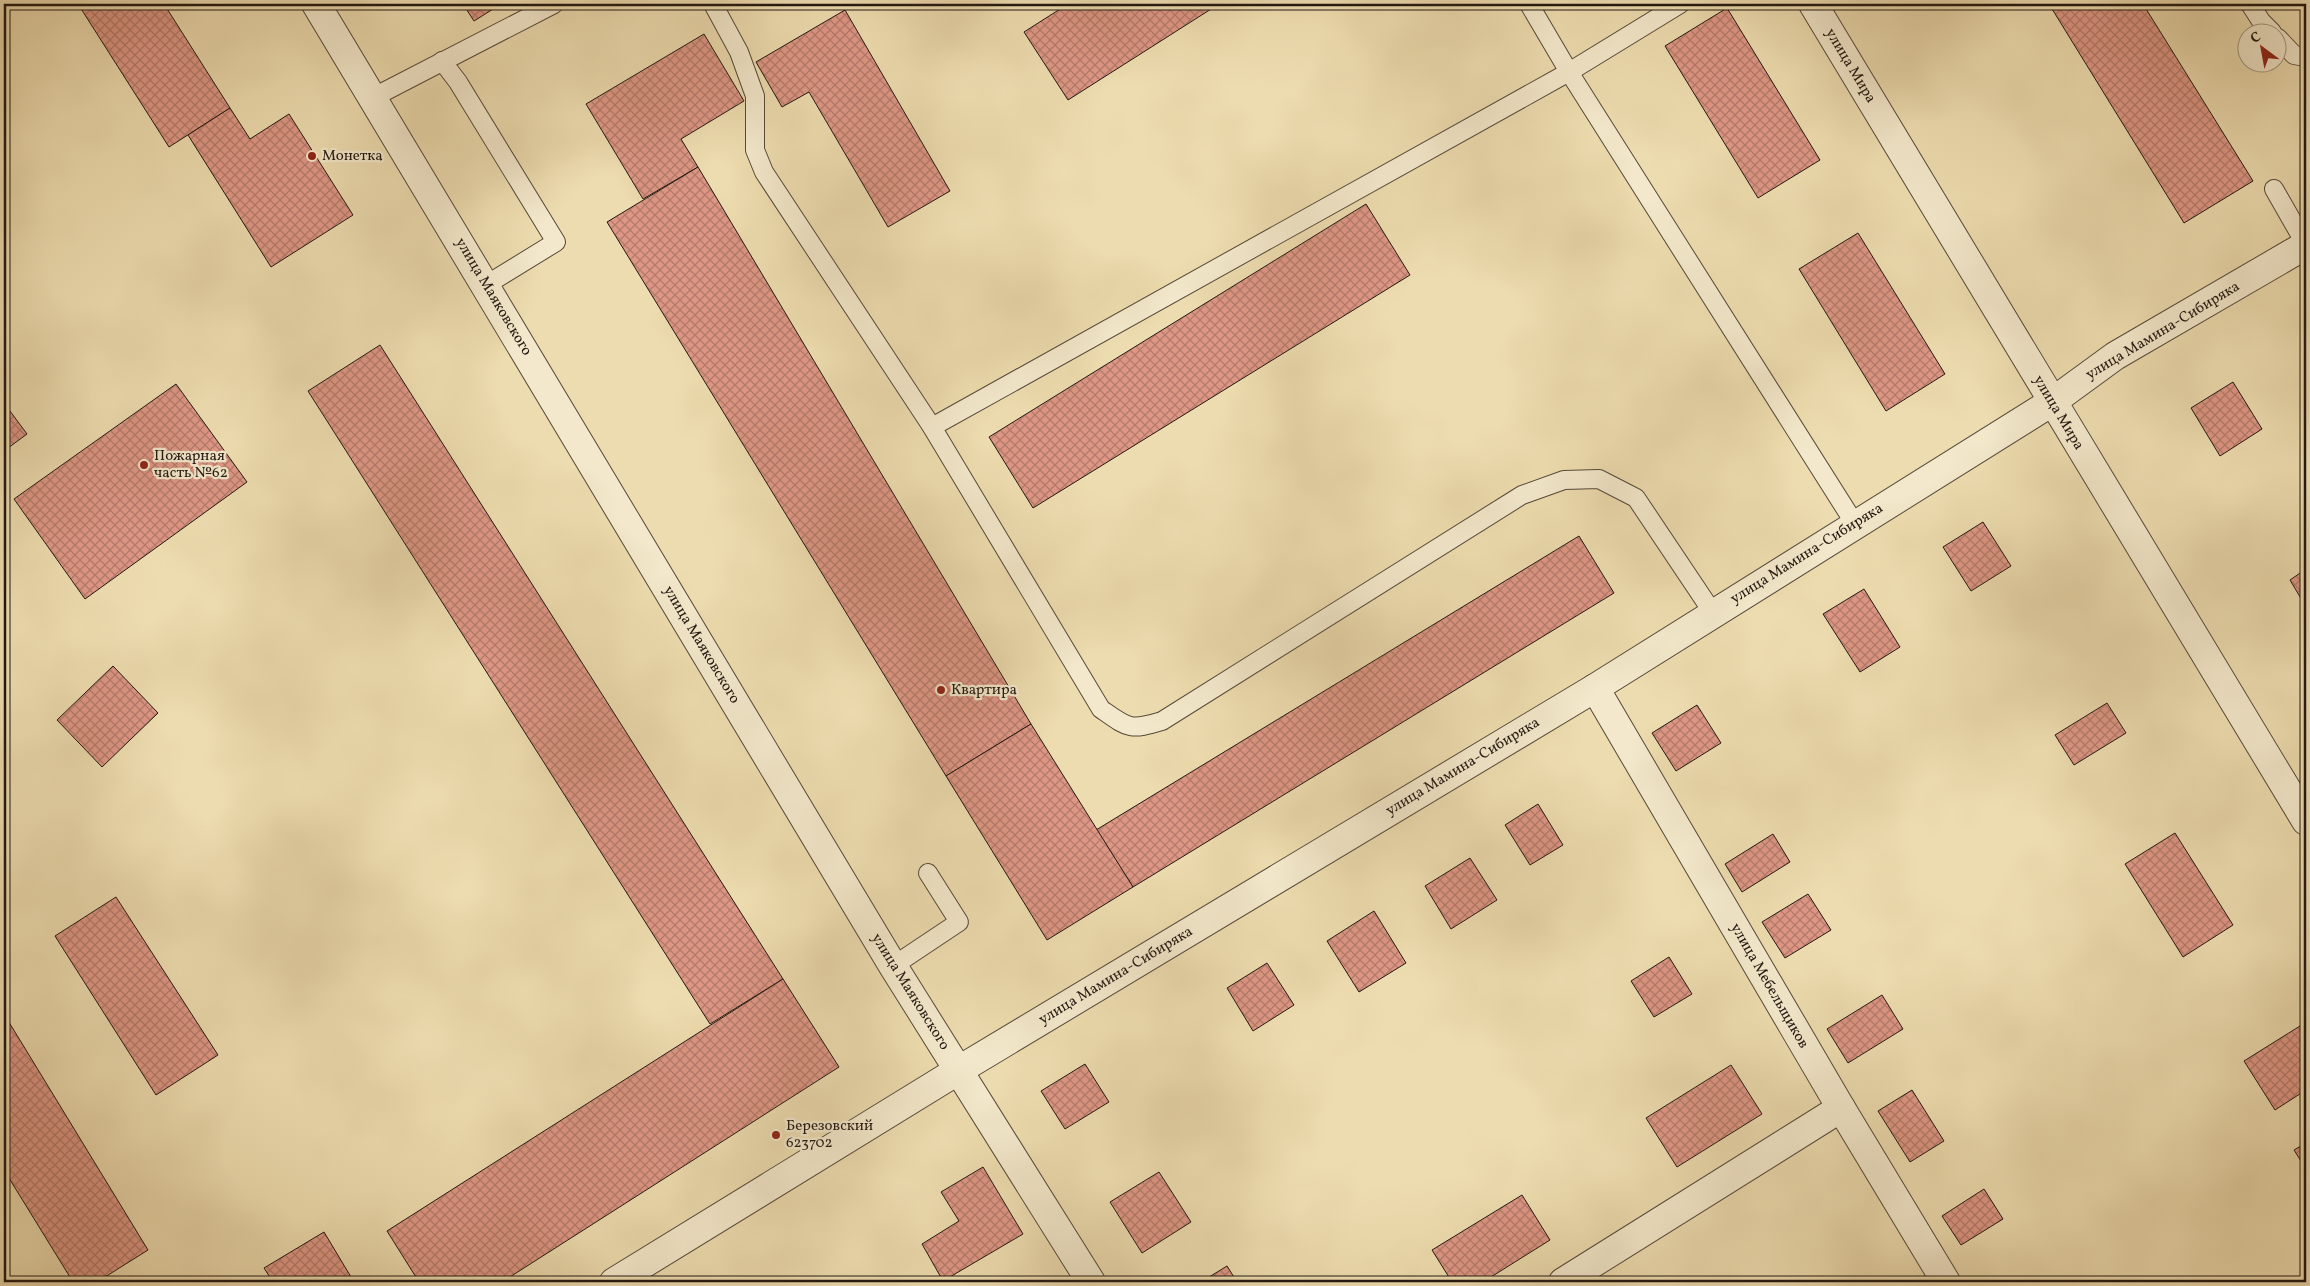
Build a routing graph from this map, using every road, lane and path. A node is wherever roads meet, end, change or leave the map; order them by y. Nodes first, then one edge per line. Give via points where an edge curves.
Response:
1 (316, 4) edge
2 (554, 4) edge
3 (713, 4) edge
4 (1529, 4) edge
5 (1680, 4) edge
6 (1813, 4) edge
7 (2250, 4) edge
8 (2262, 22) edge
9 (2288, 49) edge
10 (2306, 58) edge
11 (442, 61) junction
12 (1569, 72) junction
13 (372, 98) junction
14 (2274, 190) dead end
15 (2306, 245) edge
16 (486, 285) junction
17 (2052, 402) junction
18 (932, 427) junction
19 (1855, 524) junction
20 (1713, 613) junction
21 (1594, 688) junction
22 (2306, 821) edge
23 (928, 873) dead end
24 (893, 966) junction
25 (959, 1070) junction
26 (1841, 1108) junction
27 (614, 1282) edge
28 (1091, 1282) edge
29 (1563, 1282) edge
30 (1946, 1282) edge

1 - 13 street, улица Маяковского
2 - 11 lane
3 - 18 lane via 739,52 755,96 754,150 764,172
4 - 12 lane
5 - 12 lane
6 - 17 street, улица Мира
7 - 8 lane
9 - 10 lane via 2294,55
11 - 13 lane
11 - 16 lane via 556,242
12 - 18 lane
12 - 19 lane
13 - 16 street, улица Маяковского
14 - 15 lane
15 - 17 street, улица Мамина-Сибиряка via 2115,356
16 - 24 street, улица Маяковского
17 - 19 street, улица Мамина-Сибиряка
17 - 22 street, улица Мира
18 - 20 lane via 1101,709 1122,723 1138,728 1162,721 1522,495 1564,480 1599,478 1636,498
19 - 20 street, улица Мамина-Сибиряка
20 - 21 street, улица Мамина-Сибиряка
21 - 25 street, улица Мамина-Сибиряка
21 - 26 street, улица Мебельщиков
23 - 24 lane via 958,922
24 - 25 street, улица Маяковского
25 - 27 street, улица Мамина-Сибиряка
25 - 28 street, улица Маяковского
26 - 29 street
26 - 30 street, улица Мебельщиков

